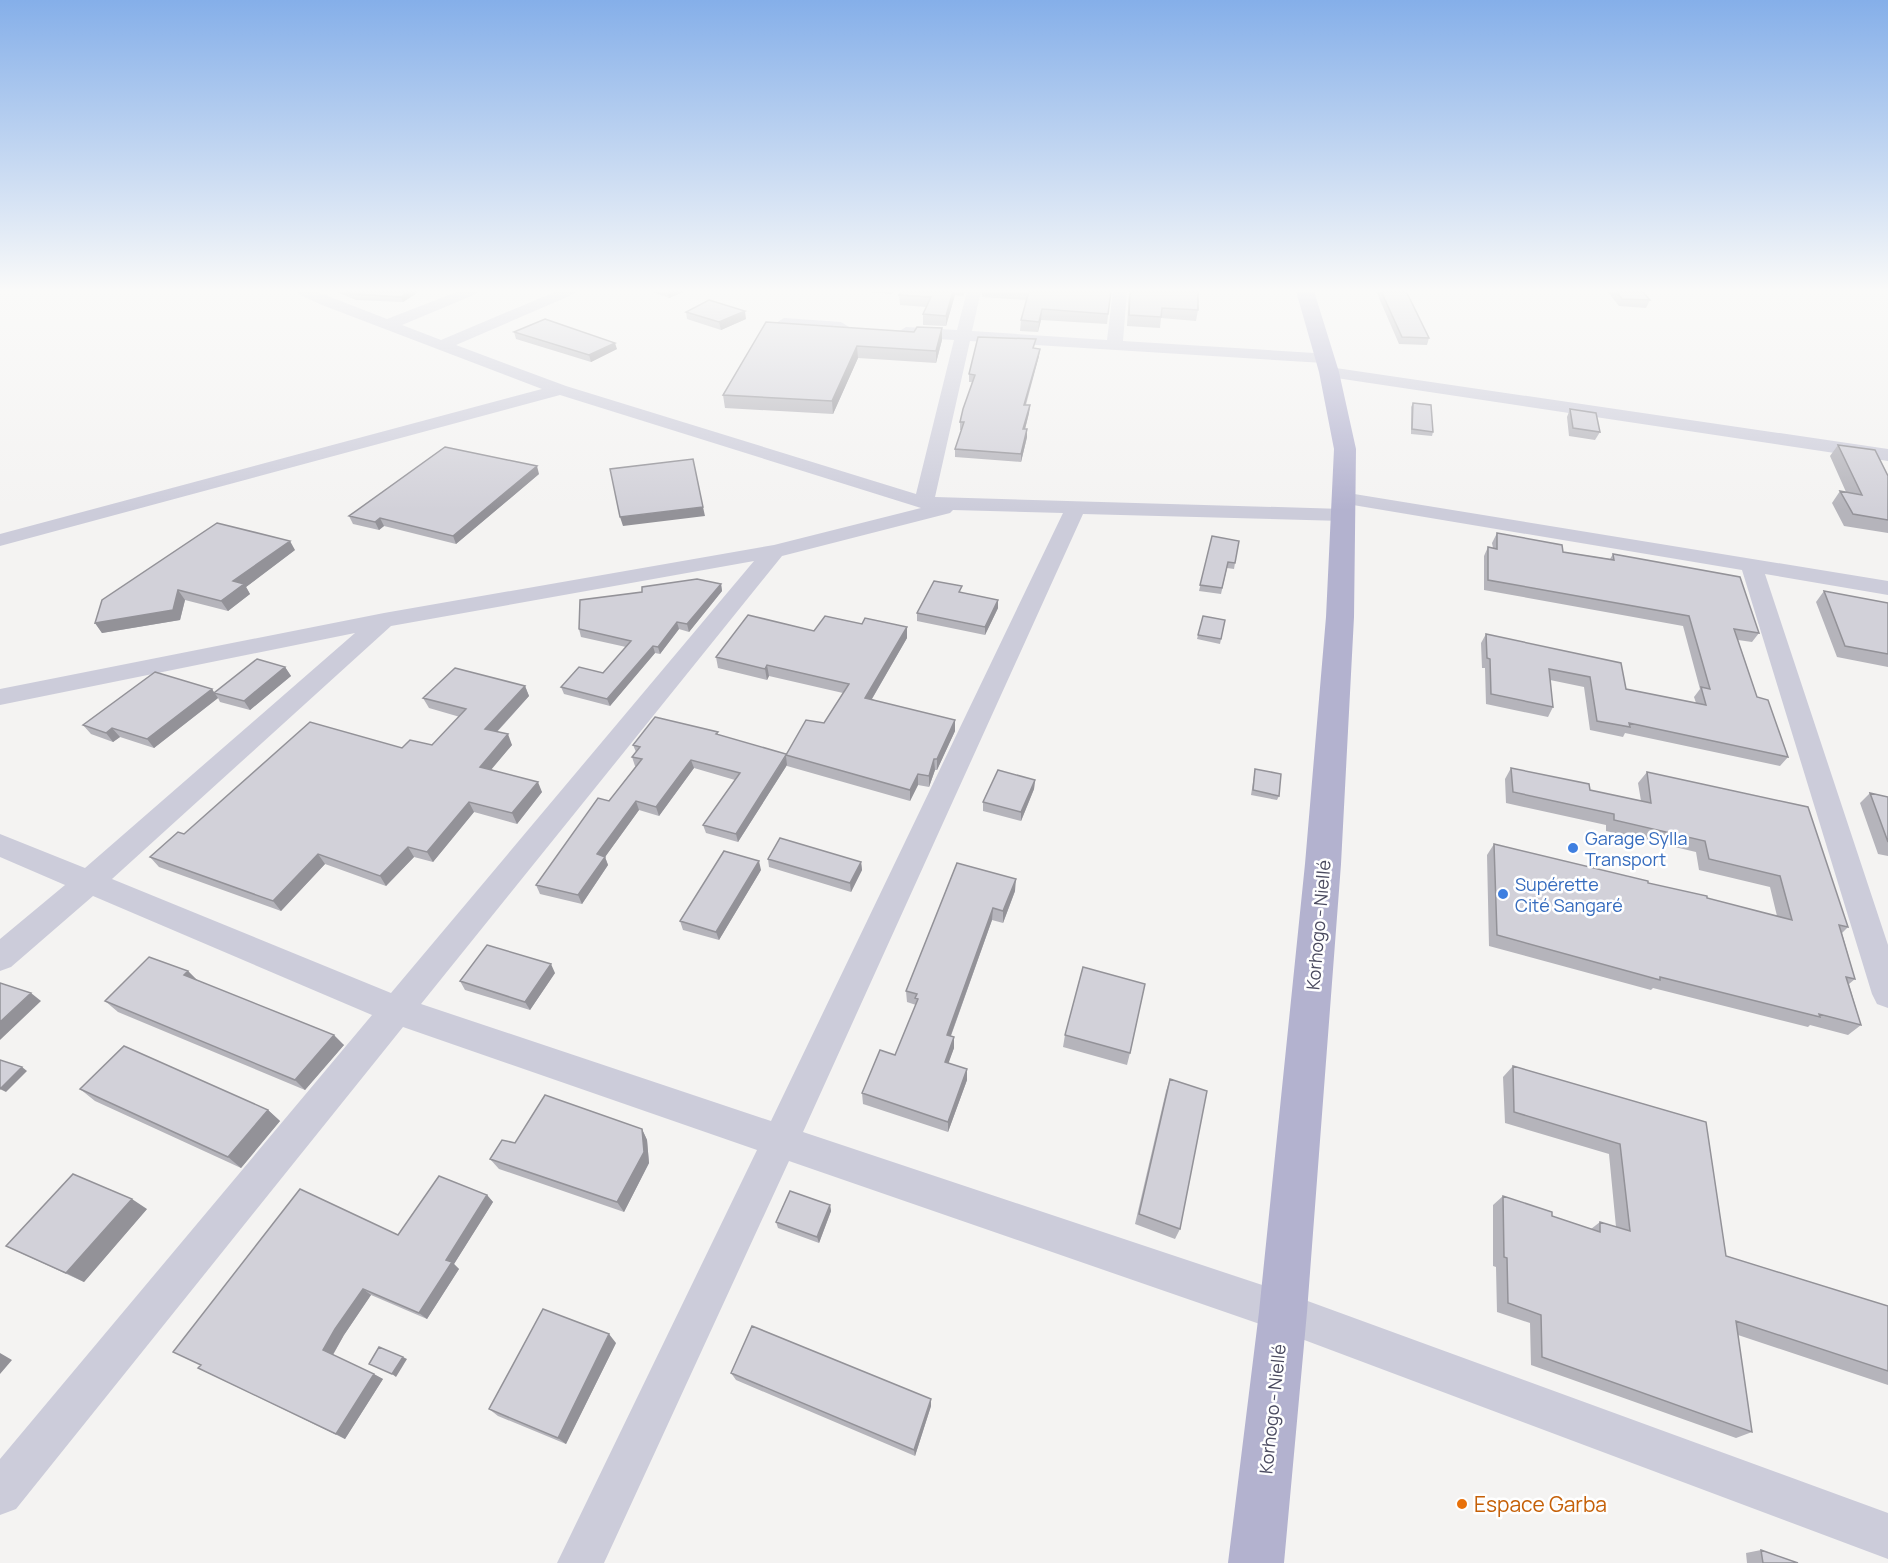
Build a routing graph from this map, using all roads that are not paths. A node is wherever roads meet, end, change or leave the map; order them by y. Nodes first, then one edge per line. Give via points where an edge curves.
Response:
1 (492, 364) edge
2 (956, 364) edge
3 (1316, 364) edge
4 (1327, 365) junction
5 (560, 390) junction
6 (1888, 455) edge
7 (924, 504) junction
8 (957, 506) junction
9 (1343, 506) junction
10 (1075, 509) junction
11 (0, 540) edge
12 (774, 551) junction
13 (1751, 564) junction
14 (1888, 588) edge
15 (384, 620) junction
16 (0, 697) edge
17 (0, 845) edge
18 (88, 883) junction
19 (0, 958) edge
20 (1888, 994) edge
21 (398, 1011) junction
22 (780, 1141) junction
23 (1283, 1312) junction
24 (0, 1492) edge
25 (1888, 1536) edge
26 (580, 1563) edge
27 (1256, 1563) edge

1 - 5 street
2 - 7 street
3 - 4 street
4 - 6 street
4 - 9 main road, Korhogo - Niellé via 1345,449
5 - 7 street
5 - 11 street
7 - 8 street
8 - 10 street
8 - 12 street
9 - 10 street
9 - 13 street
9 - 23 main road, Korhogo - Niellé via 1340,617 1323,864
10 - 22 street
12 - 15 street
12 - 21 street
13 - 14 street
13 - 20 street
15 - 16 street
15 - 18 street
17 - 18 street
18 - 19 street
18 - 21 street
21 - 22 street
21 - 24 street
22 - 23 street
22 - 26 street
23 - 25 street
23 - 27 main road, Korhogo - Niellé

